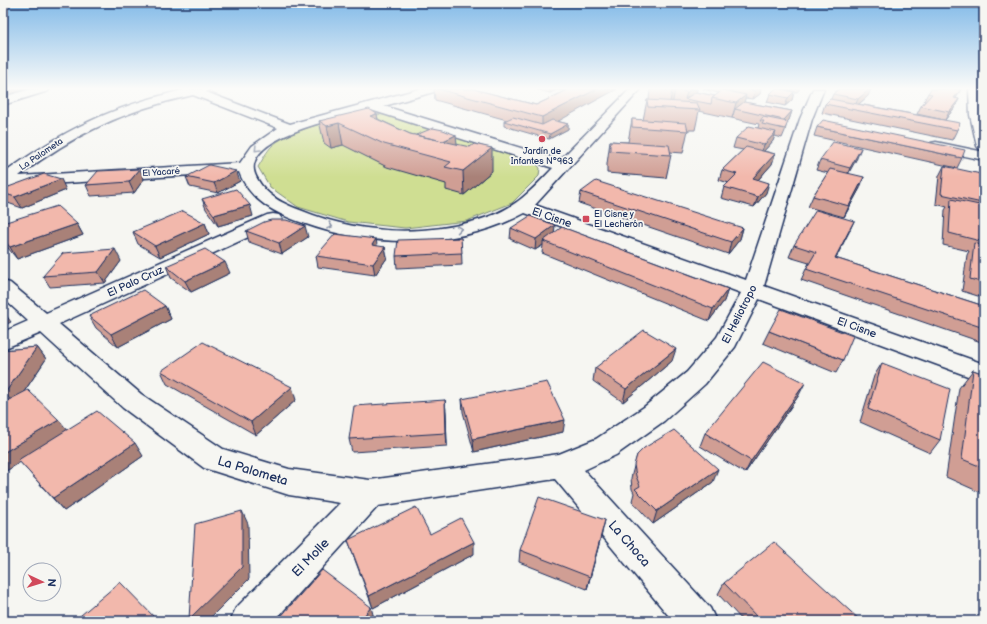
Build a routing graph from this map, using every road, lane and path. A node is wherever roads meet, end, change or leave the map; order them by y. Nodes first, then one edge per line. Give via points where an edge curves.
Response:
1 (107, 118) edge
2 (266, 118) edge
3 (327, 118) edge
4 (411, 118) edge
5 (608, 118) edge
6 (806, 118) edge
7 (977, 118) edge
8 (290, 128) junction
9 (922, 143) edge
10 (984, 146) edge
11 (984, 156) edge
12 (563, 166) junction
13 (246, 167) junction
14 (3, 181) edge
15 (524, 207) junction
16 (289, 212) junction
17 (3, 287) edge
18 (753, 289) junction
19 (44, 323) junction
20 (3, 341) edge
21 (984, 372) edge
22 (562, 466) junction
23 (370, 494) junction
24 (249, 621) edge
25 (697, 621) edge

1 - 14 street, La Palometa via 80,129 39,153
2 - 8 street
3 - 8 street
4 - 12 street
5 - 12 street
6 - 18 street, El Heliotropo
7 - 10 street
8 -> 13 street via 260,146 250,157
9 - 11 street
12 - 15 street
13 - 14 street, El Yacaré
13 - 16 street, El Cisne via 257,190 270,203
16 -> 15 street, El Cisne via 337,228 404,236 472,227 498,220
15 - 18 street, El Cisne
16 - 19 street, El Palo Cruz
17 - 19 street, La Palometa
18 - 21 street, El Cisne
18 - 22 street, El Heliotropo via 728,341 696,378 654,414 606,447
19 - 20 street, El Palo Cruz
19 - 23 street, La Palometa via 132,401 214,458 289,482
22 - 23 street, La Palometa
22 - 25 street, La Choca
23 - 24 street, El Molle

